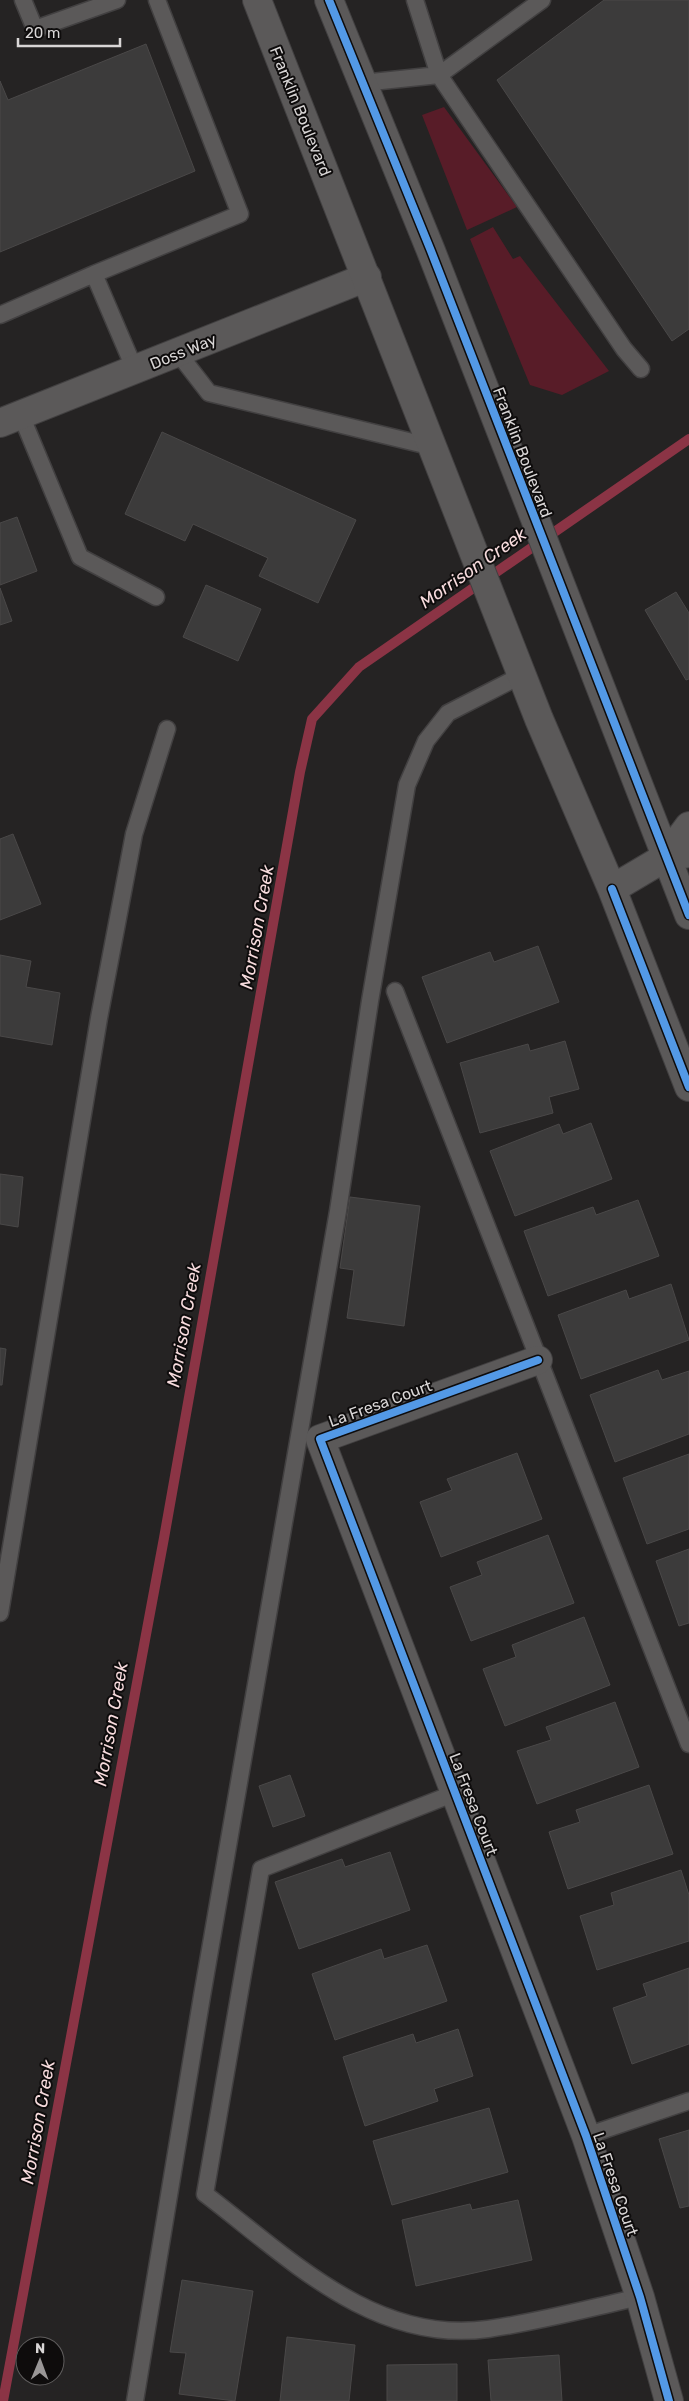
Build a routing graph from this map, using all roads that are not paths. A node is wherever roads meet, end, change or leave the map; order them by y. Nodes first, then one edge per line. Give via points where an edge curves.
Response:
1 (23, 0) edge
2 (117, 0) edge
3 (157, 0) edge
4 (257, 0) edge
5 (328, 0) edge
6 (415, 0) edge
7 (542, 0) edge
8 (439, 75) junction
9 (362, 83) junction
10 (94, 274) junction
11 (366, 277) junction
12 (0, 315) edge
13 (178, 353) junction
14 (641, 369) dead end
15 (134, 370) junction
16 (11, 419) edge
17 (433, 447) junction
18 (156, 597) dead end
19 (522, 675) junction
20 (167, 729) dead end
21 (689, 826) edge
22 (678, 855) edge
23 (612, 889) junction
24 (689, 915) edge
25 (395, 992) dead end
26 (689, 1087) edge
27 (538, 1360) junction
28 (0, 1613) edge
29 (689, 1744) edge
30 (455, 1793) junction
31 (689, 2101) edge
32 (586, 2136) junction
33 (640, 2298) junction
34 (134, 2401) edge
35 (670, 2401) edge

1 - 2 lane via 35,29
3 - 10 lane via 240,214
4 - 11 main road, Franklin Boulevard
5 - 9 main road, Franklin Boulevard
6 - 8 lane
7 - 8 lane
8 - 9 lane
8 - 14 lane
9 - 22 main road, Franklin Boulevard via 605,698
10 - 12 lane
10 - 15 lane
11 - 13 main road, Doss Way
11 - 17 main road, Franklin Boulevard
13 - 15 main road, Doss Way
13 - 17 lane via 209,393
15 - 16 main road, Doss Way
16 - 18 lane via 80,557
17 - 19 main road, Franklin Boulevard
19 - 23 main road, Franklin Boulevard
19 - 34 lane via 448,713 426,741 407,784 338,1211
20 - 28 lane via 134,834 99,1018
21 - 22 main road
22 - 23 main road
22 - 24 main road, Franklin Boulevard
23 - 26 main road, Franklin Boulevard
25 - 27 lane
27 - 29 lane
27 - 30 main road, La Fresa Court via 320,1439
30 - 32 main road, La Fresa Court
30 - 33 lane via 261,1869 205,2194 332,2292 367,2311 406,2324 446,2330 486,2329
31 - 32 lane
32 - 33 main road, La Fresa Court
33 - 35 main road, La Fresa Court

